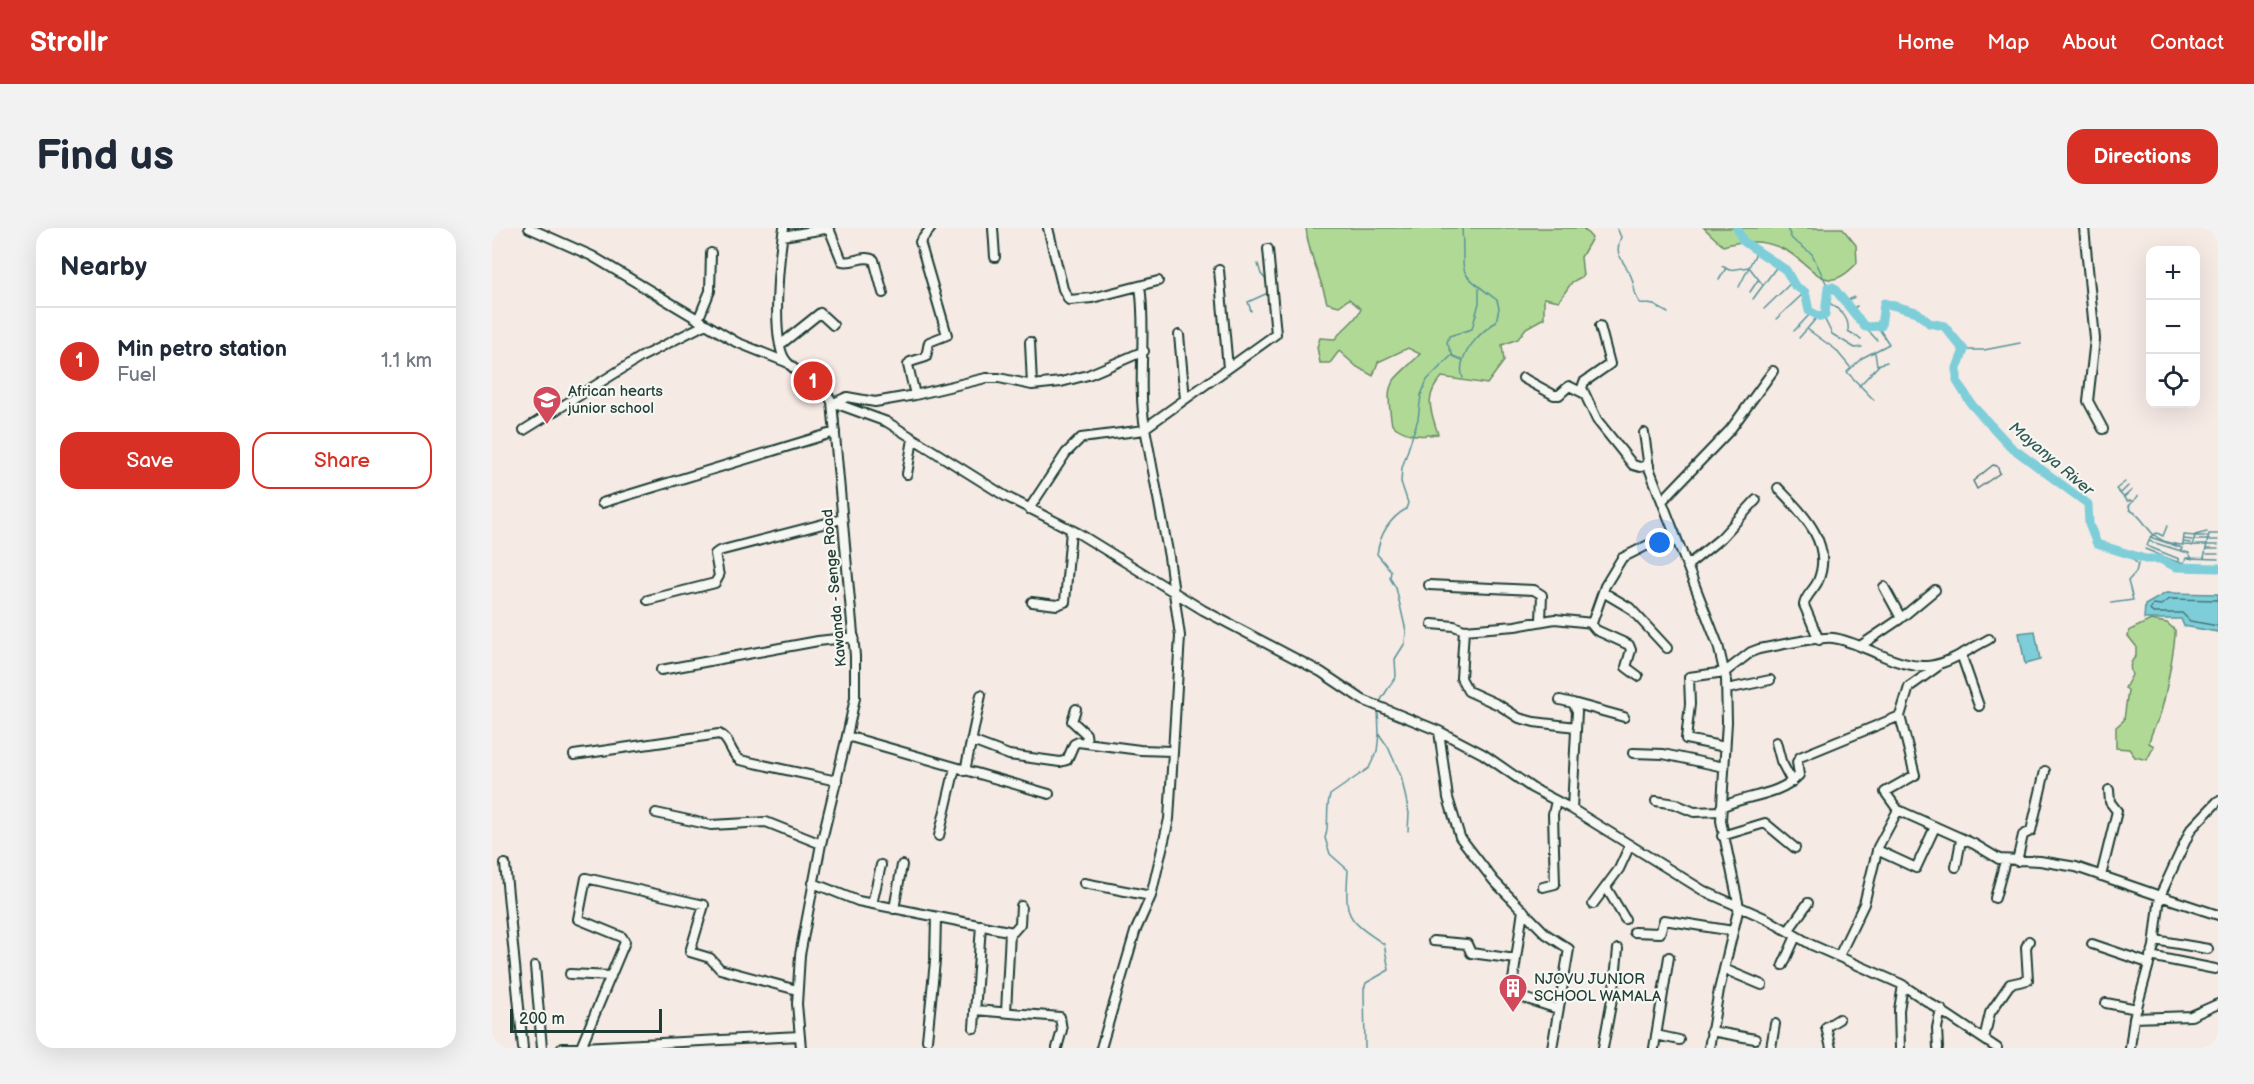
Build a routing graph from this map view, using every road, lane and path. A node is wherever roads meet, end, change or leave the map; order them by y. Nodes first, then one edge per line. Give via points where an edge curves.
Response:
1 (529, 228) edge
2 (931, 228) edge
3 (993, 228) edge
4 (1048, 228) edge
5 (2084, 228) edge
6 (783, 232) edge
7 (1268, 249) dead end
8 (711, 253) dead end
9 (995, 257) dead end
10 (1219, 270) dead end
11 (1158, 281) dead end
12 (1140, 286) junction
13 (883, 293) dead end
14 (702, 322) junction
15 (833, 325) dead end
16 (1600, 326) dead end
17 (1179, 335) dead end
18 (1030, 342) dead end
19 (780, 345) junction
20 (1144, 351) junction
21 (786, 362) junction
22 (1228, 368) junction
23 (1773, 370) dead end
24 (1523, 378) dead end
25 (1032, 385) junction
26 (1584, 393) junction
27 (915, 396) junction
28 (1185, 399) junction
29 (834, 402) junction
30 (1145, 429) junction
31 (2103, 429) dead end
32 (524, 430) dead end
33 (835, 432) junction
34 (1644, 434) dead end
35 (913, 439) junction
36 (1649, 465) junction
37 (907, 474) dead end
38 (1778, 488) dead end
39 (1662, 501) junction
40 (1756, 501) dead end
41 (602, 503) dead end
42 (1029, 509) junction
43 (842, 519) junction
44 (1071, 530) junction
45 (1674, 532) junction
46 (1688, 565) junction
47 (1429, 585) dead end
48 (1884, 587) dead end
49 (1935, 590) dead end
50 (1174, 592) junction
51 (1603, 592) junction
52 (648, 600) dead end
53 (1032, 602) dead end
54 (1901, 618) junction
55 (1541, 620) junction
56 (1432, 624) dead end
57 (1591, 624) junction
58 (1464, 630) junction
59 (854, 637) junction
60 (1989, 639) dead end
61 (1819, 640) junction
62 (1860, 646) junction
63 (1667, 648) dead end
64 (1961, 654) junction
65 (1939, 666) junction
66 (661, 670) dead end
67 (1725, 672) junction
68 (1638, 676) dead end
69 (1770, 680) dead end
70 (1727, 689) junction
71 (981, 695) dead end
72 (1560, 700) dead end
73 (1573, 703) junction
74 (1979, 706) dead end
75 (1076, 709) dead end
76 (1900, 716) junction
77 (1624, 717) dead end
78 (1576, 727) junction
79 (1439, 731) junction
80 (848, 736) junction
81 (972, 741) junction
82 (1087, 742) junction
83 (1776, 742) dead end
84 (1725, 747) junction
85 (1172, 751) junction
86 (1633, 753) dead end
87 (574, 755) dead end
88 (1724, 767) junction
89 (955, 768) junction
90 (965, 771) junction
91 (2045, 771) dead end
92 (837, 781) junction
93 (1792, 782) junction
94 (2109, 790) dead end
95 (1049, 794) dead end
96 (1556, 801) junction
97 (1656, 801) dead end
98 (2218, 801) edge
99 (1572, 809) junction
100 (1721, 809) junction
101 (1898, 810) junction
102 (656, 813) dead end
103 (1935, 827) junction
104 (939, 836) dead end
105 (1722, 836) junction
106 (1961, 840) junction
107 (821, 843) junction
108 (1630, 845) junction
109 (1795, 848) dead end
110 (1877, 850) junction
111 (2005, 861) junction
112 (2017, 861) junction
113 (505, 864) dead end
114 (881, 865) dead end
115 (902, 865) dead end
116 (1956, 867) dead end
117 (2101, 876) junction
118 (813, 883) junction
119 (1084, 883) dead end
120 (1543, 887) dead end
121 (1606, 887) junction
122 (1151, 896) junction
123 (2160, 896) junction
124 (1995, 898) dead end
125 (1808, 903) dead end
126 (872, 904) junction
127 (1593, 904) dead end
128 (1021, 906) dead end
129 (1739, 907) junction
130 (894, 909) junction
131 (1523, 910) junction
132 (2218, 915) edge
133 (936, 917) junction
134 (1625, 919) dead end
135 (981, 925) junction
136 (1733, 931) junction
137 (1788, 931) junction
138 (1010, 932) junction
139 (1634, 932) dead end
140 (1796, 936) junction
141 (2155, 940) junction
142 (1433, 941) dead end
143 (2029, 941) dead end
144 (2092, 944) dead end
145 (1618, 949) dead end
146 (2208, 949) dead end
147 (1839, 956) junction
148 (1669, 957) dead end
149 (1516, 959) junction
150 (2149, 960) junction
151 (1783, 965) dead end
152 (535, 966) dead end
153 (1724, 969) junction
154 (2215, 969) dead end
155 (570, 974) dead end
156 (611, 976) junction
157 (1761, 985) dead end
158 (1903, 985) junction
159 (797, 990) junction
160 (2106, 1003) dead end
161 (2218, 1004) edge
162 (1558, 1009) junction
163 (1941, 1009) junction
164 (975, 1010) junction
165 (1006, 1012) junction
166 (2136, 1014) junction
167 (1839, 1019) dead end
168 (1775, 1024) dead end
169 (974, 1028) dead end
170 (1711, 1031) junction
171 (1656, 1035) junction
172 (800, 1036) junction
173 (1755, 1039) dead end
174 (927, 1040) dead end
175 (1679, 1040) dead end
176 (1986, 1043) edge
177 (638, 1046) edge
178 (580, 1047) edge
179 (523, 1048) edge
180 (542, 1048) edge
181 (562, 1048) edge
182 (570, 1048) edge
183 (801, 1048) edge
184 (1057, 1048) edge
185 (1101, 1048) edge
186 (1552, 1048) edge
187 (1603, 1048) edge
188 (1654, 1048) edge
189 (1709, 1048) edge
190 (1771, 1048) edge
191 (1831, 1048) edge
192 (1900, 1048) edge
193 (1938, 1048) edge
194 (1997, 1048) edge
195 (2130, 1048) edge

1 - 14 street via 592,256
2 - 27 street via 920,242 947,335 929,342 926,357 908,365
3 - 9 street
4 - 12 street via 1069,300
5 - 31 street via 2095,339 2088,401
6 - 13 street via 830,231 842,261 867,257 874,260
6 - 19 street via 777,320
7 - 22 street via 1276,334
8 - 14 street via 710,291
10 - 22 street
11 - 12 street
12 - 20 street via 1145,315
14 - 21 street via 766,356
14 - 32 street
15 - 19 street via 820,313
16 - 26 street via 1610,364 1584,382
17 - 28 street
18 - 25 street
19 - 21 street
20 - 25 street via 1088,375
20 - 30 street via 1140,399
21 - 29 street
22 - 28 street
23 - 39 street via 1730,430
24 - 26 street via 1557,396 1569,386
25 - 27 street via 986,378
26 - 36 street via 1597,420 1633,465
27 - 29 street via 875,402 843,397
28 - 30 street
29 - 33 street, Kawanda - Senge Road
29 - 35 street via 887,422
30 - 42 street via 1081,438 1066,453
30 - 50 street
33 - 41 street
33 - 43 street, Kawanda - Senge Road
34 - 36 street
35 - 37 street
35 - 42 street
36 - 39 street
38 - 61 street via 1809,520 1820,541 1818,580 1804,603
39 - 45 street
40 - 46 street
42 - 44 street
43 - 52 street via 719,551 715,555 719,576 716,583
43 - 59 street, Kawanda - Senge Road
44 - 50 street
44 - 53 street via 1065,602
45 - 46 street
45 - 51 street via 1622,558
46 - 67 street
47 - 55 street via 1534,590 1542,595
48 - 54 street
49 - 54 street
50 - 79 street via 1321,672 1369,703
50 - 85 street via 1180,655
51 - 57 street
51 - 63 street via 1630,608
54 - 62 street
55 - 57 street via 1560,618
55 - 58 street
56 - 58 street
57 - 68 street via 1629,645 1626,667
58 - 78 street via 1461,678 1468,691 1534,722
59 - 66 street
59 - 80 street, Kawanda - Senge Road via 855,698
60 - 64 street
61 - 62 street via 1832,638
61 - 67 street via 1759,649
62 - 65 street via 1893,661 1926,668
64 - 65 street
64 - 74 street
65 - 76 street via 1909,687
67 - 70 street
67 - 84 street via 1688,677 1686,739
69 - 70 street
70 - 84 street
71 - 81 street
72 - 73 street
73 - 77 street
73 - 78 street
75 - 82 street via 1072,721 1086,734
76 - 93 street via 1800,757 1799,775
76 - 101 street via 1915,775 1885,792
78 - 99 street
79 - 96 street
79 - 131 street via 1448,798 1460,837 1494,881
80 - 89 street
80 - 92 street, Kawanda - Senge Road
81 - 82 street via 1009,756 1060,762 1067,759 1076,742
81 - 90 street
82 - 85 street
83 - 93 street
84 - 88 street
85 - 122 street via 1169,819
86 - 88 street via 1663,754
87 - 92 street via 719,734 740,760
88 - 100 street
89 - 90 street
89 - 104 street
90 - 95 street
91 - 112 street via 2031,831 2023,835
92 - 107 street, Kawanda - Senge Road
93 - 100 street via 1764,795 1736,800
94 - 117 street via 2116,811
96 - 99 street
96 - 120 street via 1555,884
97 - 100 street via 1694,812
98 - 123 street via 2192,829
99 - 108 street
100 - 105 street
101 - 103 street
101 - 110 street
102 - 107 street via 711,825 766,822
103 - 106 street
103 - 110 street via 1916,868
105 - 109 street via 1765,823
105 - 129 street
106 - 111 street
106 - 116 street
107 - 118 street, Kawanda - Senge Road
108 - 121 street
108 - 129 street via 1704,891
110 - 147 street via 1864,904
111 - 112 street
111 - 124 street
112 - 117 street via 2076,867
113 - 179 street
114 - 126 street
115 - 130 street
117 - 123 street
118 - 126 street
118 - 159 street, Kawanda - Senge Road
119 - 122 street
121 - 127 street
121 - 134 street
122 - 185 street via 1127,957
123 - 132 street
123 - 141 street
125 - 137 street
126 - 130 street
128 - 138 street via 1018,928
129 - 136 street
129 - 137 street
130 - 133 street
131 - 149 street
131 - 162 street via 1546,934 1569,950
133 - 135 street
133 - 174 street
135 - 138 street
135 - 164 street
136 - 139 street via 1664,920 1660,933
136 - 153 street
137 - 140 street
138 - 165 street
140 - 147 street
140 - 151 street
141 - 146 street
141 - 150 street
142 - 149 street via 1467,944 1471,953
143 - 176 street via 2028,980 2012,982 1991,1009
144 - 150 street
145 - 187 street
147 - 158 street
148 - 171 street
149 - 162 street via 1511,994
150 - 154 street
150 - 166 street
152 - 180 street
153 - 157 street
153 - 170 street
155 - 156 street
156 - 159 street via 625,941 578,919 586,878 704,905 690,951 710,958 720,969
156 - 178 street
158 - 163 street
158 - 192 street
159 - 172 street, Kawanda - Senge Road
160 - 166 street
161 - 166 street via 2192,1016
162 - 186 street
163 - 176 street
163 - 193 street
164 - 165 street
164 - 169 street
165 - 184 street via 1060,1017 1062,1030
166 - 195 street
167 - 191 street via 1826,1027
168 - 190 street
170 - 173 street
170 - 189 street
171 - 175 street
171 - 188 street
172 - 177 street
172 - 183 street, Kawanda - Senge Road
176 - 194 street
177 - 178 street
178 - 182 street
181 - 182 street

